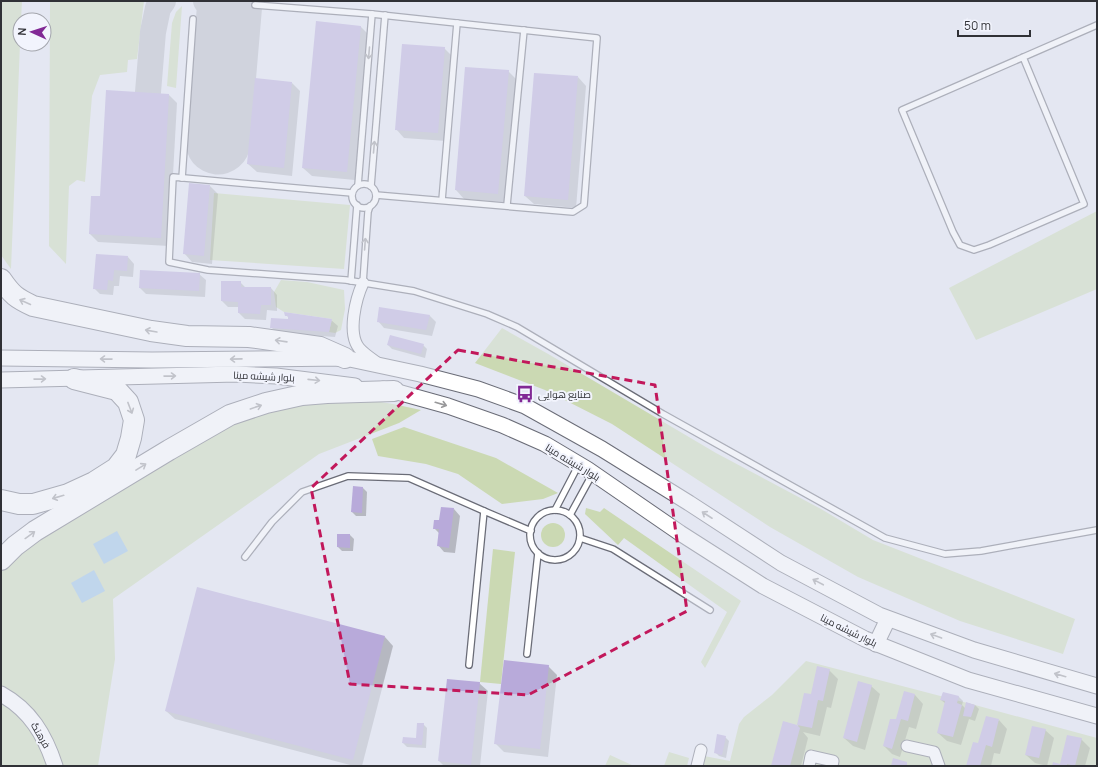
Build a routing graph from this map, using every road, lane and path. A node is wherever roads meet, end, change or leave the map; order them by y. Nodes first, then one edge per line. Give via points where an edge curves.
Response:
1 (255, 5) dead end
2 (372, 14) junction
3 (385, 16) junction
4 (193, 19) dead end
5 (457, 23) junction
6 (1097, 25) edge
7 (524, 30) junction
8 (1023, 58) junction
9 (182, 178) junction
10 (358, 185) junction
11 (371, 186) junction
12 (352, 193) junction
13 (376, 195) junction
14 (442, 200) junction
15 (507, 205) junction
16 (357, 206) junction
17 (370, 206) junction
18 (1, 279) edge
19 (351, 281) junction
20 (363, 283) junction
21 (1, 358) edge
22 (345, 358) junction
23 (382, 366) junction
24 (74, 379) junction
25 (1, 380) edge
26 (394, 391) junction
27 (579, 464) junction
28 (593, 473) junction
29 (1, 500) edge
30 (555, 510) junction
31 (484, 511) junction
32 (570, 515) junction
33 (1097, 530) edge
34 (531, 531) junction
35 (580, 538) junction
36 (538, 553) junction
37 (245, 558) dead end
38 (1, 560) edge
39 (710, 610) dead end
40 (888, 618) junction
41 (876, 644) junction
42 (527, 654) dead end
43 (470, 664) dead end
44 (1097, 686) edge
45 (1, 694) edge
46 (1097, 716) edge
47 (907, 746) dead end
48 (701, 750) dead end
49 (934, 752) junction
50 (55, 766) edge
51 (697, 766) edge
52 (809, 766) edge
53 (832, 766) edge
54 (930, 766) edge
55 (939, 766) edge

1 - 2 lane
2 - 3 lane
2 -> 10 lane
3 - 5 lane
11 -> 3 lane
4 - 9 lane
5 - 7 lane
5 - 14 lane
6 - 8 lane
7 - 15 lane
7 - 15 lane via 597,38 584,205 573,212
8 - 8 lane via 902,110 953,232 960,245 974,250 1084,204
9 - 12 lane
9 - 19 lane via 173,177 169,262 208,270
10 - 11 lane
10 - 12 lane
11 - 13 lane
12 - 16 lane
13 - 14 lane
13 - 17 lane via 375,202
14 - 15 lane
16 - 17 lane
16 - 19 lane
20 -> 17 lane
22 -> 18 highway via 320,347 249,337 187,336 151,331 33,306 16,299
19 - 20 lane
20 - 23 street via 358,293 352,330 358,346
20 - 33 lane via 414,291 488,314 517,327 664,414 885,538 945,554 981,551
22 -> 21 main road, بلوار شیشه مینا
22 - 23 main road, بلوار شیشه مینا
40 -> 23 main road, بلوار شیشه مینا via 781,563 608,454 525,406 478,389
25 -> 24 main road, بلوار شیشه مینا
24 -> 26 main road, بلوار شیشه مینا via 236,374 276,376
24 -> 29 highway via 117,390 128,402 134,420 126,455 116,468 68,494 32,504
26 -> 27 main road, بلوار شیشه مینا via 502,425 545,444
38 -> 26 highway via 35,531 230,415 302,395
27 - 28 main road, بلوار شیشه مینا
27 - 30 lane
28 - 32 lane
28 - 41 main road, بلوار شیشه مینا via 763,586
30 - 32 lane
30 - 34 lane via 539,516
31 - 34 lane
31 - 37 lane via 409,478 348,476 302,492 272,522
31 - 43 lane
32 - 35 lane via 576,522
34 - 36 lane via 531,539
35 - 36 lane via 572,553 566,557 552,560
35 - 39 lane via 613,549
36 - 42 lane
40 - 41 main road
44 -> 40 main road, بلوار شیشه مینا via 974,650
41 - 46 main road, بلوار شیشه مینا via 968,680
45 - 50 main road, فرهنگ via 28,714 35,723
47 - 49 street
48 - 51 street
49 - 54 street
49 - 55 street
52 - 53 street via 812,756 833,762

